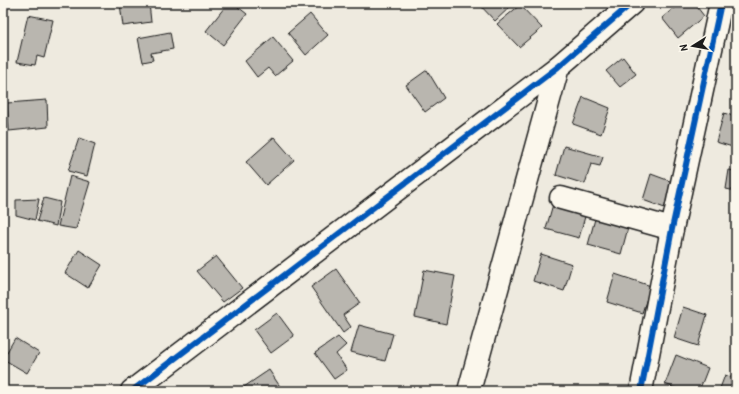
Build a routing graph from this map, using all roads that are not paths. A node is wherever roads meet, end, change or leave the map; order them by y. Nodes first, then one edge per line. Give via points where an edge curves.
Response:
1 (632, 3) edge
2 (721, 3) edge
3 (558, 67) junction
4 (561, 198) dead end
5 (672, 229) junction
6 (132, 391) edge
7 (469, 391) edge
8 (641, 391) edge

1 - 3 street
2 - 5 street
3 - 6 street
3 - 7 street
4 - 5 street
5 - 8 street

